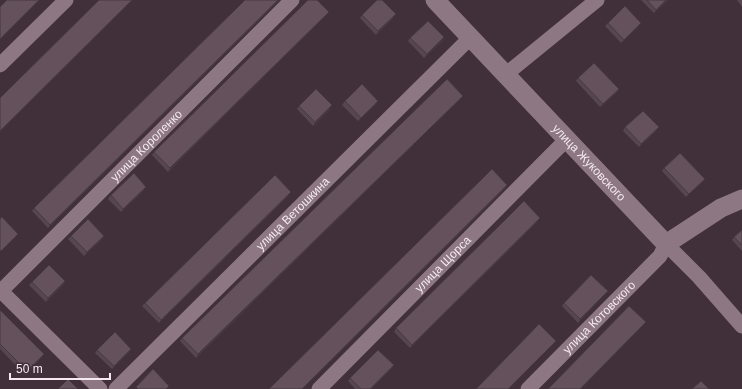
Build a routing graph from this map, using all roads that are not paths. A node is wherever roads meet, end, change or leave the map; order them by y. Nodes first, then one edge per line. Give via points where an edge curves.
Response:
1 (66, 0) edge
2 (292, 0) edge
3 (435, 0) edge
4 (597, 0) edge
5 (470, 38) junction
6 (0, 65) edge
7 (505, 75) junction
8 (566, 140) junction
9 (742, 199) edge
10 (666, 244) junction
11 (0, 291) edge
12 (742, 326) edge
13 (100, 389) edge
14 (116, 389) edge
15 (319, 389) edge
16 (528, 389) edge

1 - 6 street
2 - 11 street, улица Короленко
3 - 5 street, улица Жуковского
4 - 7 street
5 - 7 street, улица Жуковского
5 - 14 street, улица Ветошкина
7 - 8 street, улица Жуковского
8 - 10 street, улица Жуковского
8 - 15 street, улица Щорса
9 - 10 street via 721,208
10 - 12 street, улица Жуковского
10 - 16 street, улица Котовского via 660,256
11 - 13 street

